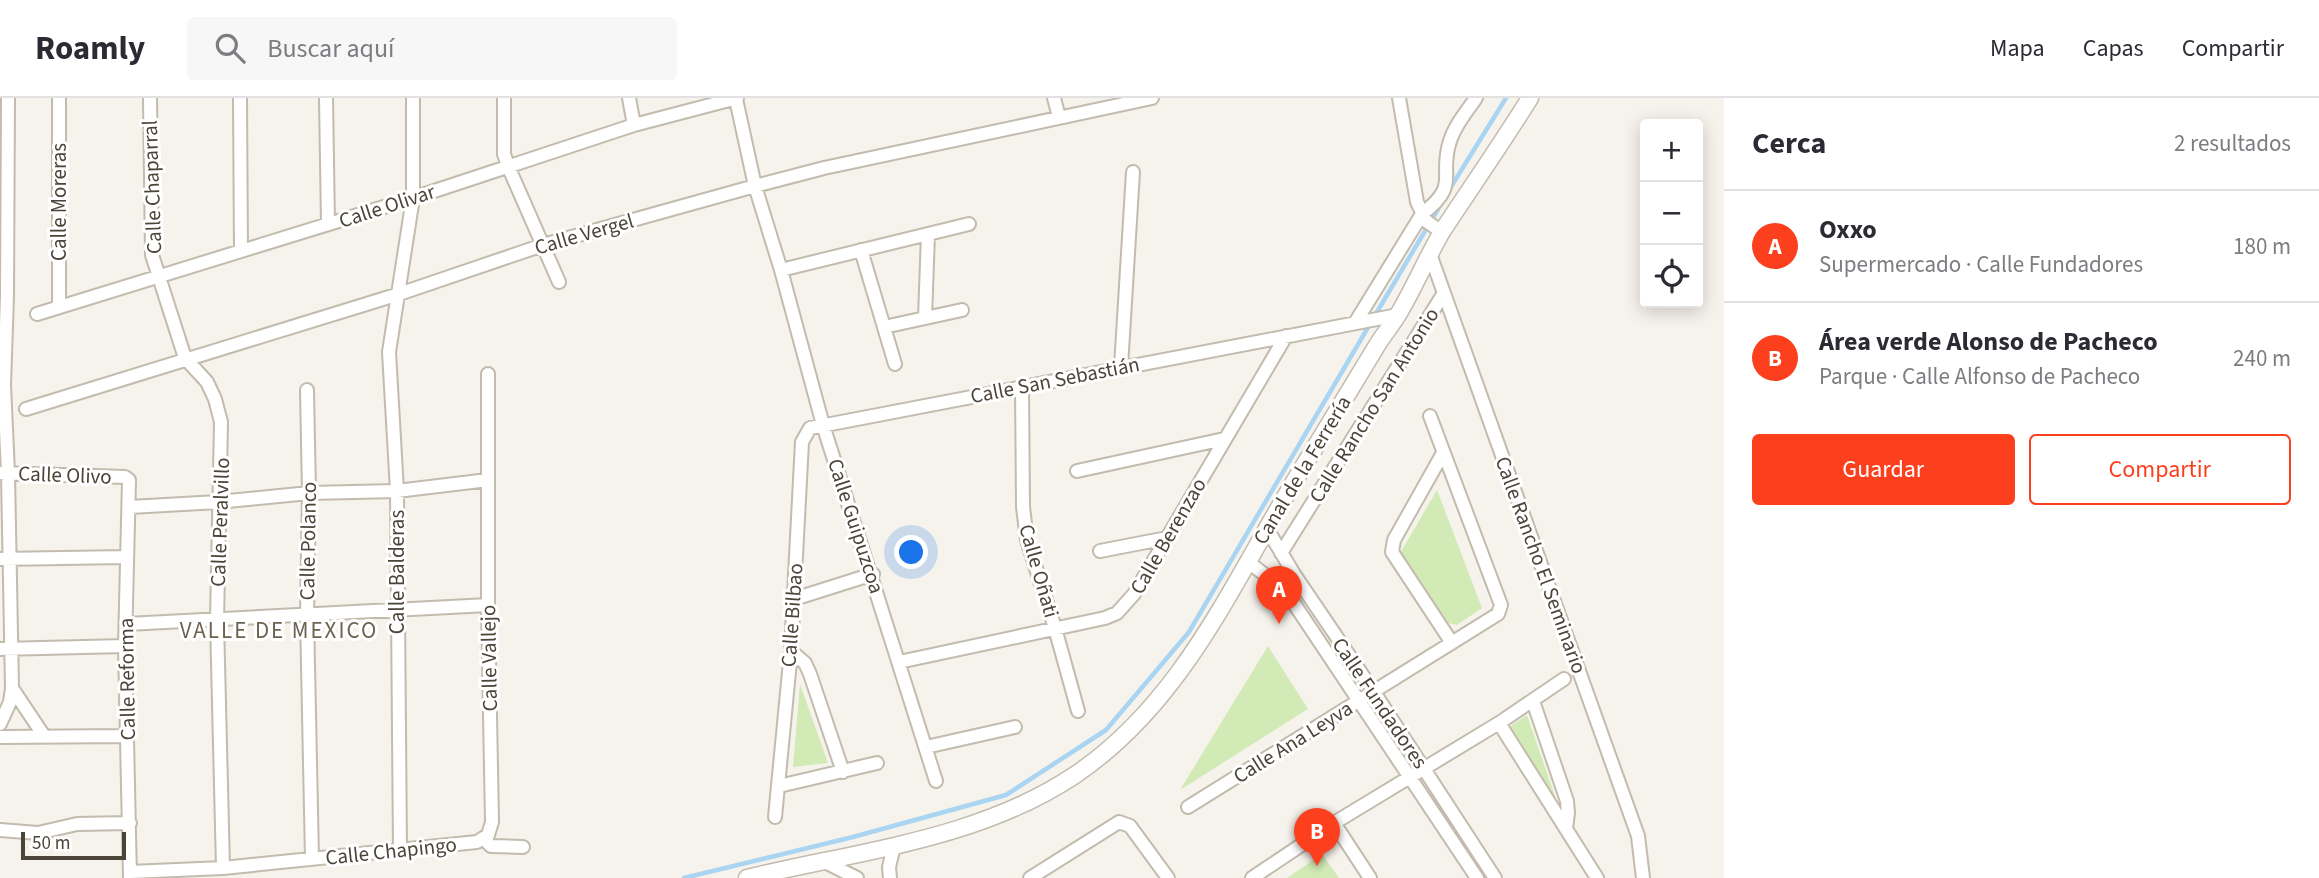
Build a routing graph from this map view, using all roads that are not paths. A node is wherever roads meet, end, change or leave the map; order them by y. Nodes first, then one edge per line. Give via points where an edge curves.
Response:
1 (8, 98) edge
2 (59, 98) edge
3 (150, 98) edge
4 (240, 98) edge
5 (326, 98) edge
6 (413, 98) edge
7 (503, 98) edge
8 (629, 98) edge
9 (737, 98) edge
10 (1054, 98) edge
11 (1152, 98) edge
12 (1399, 98) edge
13 (1476, 98) edge
14 (1530, 98) edge
15 (1059, 117) junction
16 (4, 119) edge
17 (635, 125) junction
18 (508, 166) junction
19 (1133, 172) dead end
20 (755, 186) junction
21 (413, 198) junction
22 (4, 207) edge
23 (328, 224) junction
24 (969, 224) dead end
25 (1432, 224) junction
26 (928, 234) junction
27 (543, 244) junction
28 (861, 250) junction
29 (241, 251) junction
30 (1430, 254) junction
31 (781, 270) junction
32 (159, 276) junction
33 (559, 282) dead end
34 (1444, 293) junction
35 (399, 294) junction
36 (3, 295) edge
37 (59, 306) junction
38 (962, 310) dead end
39 (37, 314) dead end
40 (1398, 315) junction
41 (925, 318) junction
42 (1355, 323) junction
43 (884, 327) junction
44 (1286, 336) junction
45 (185, 358) junction
46 (895, 364) dead end
47 (1121, 368) junction
48 (488, 374) dead end
49 (2, 385) edge
50 (1022, 386) junction
51 (307, 390) dead end
52 (26, 409) dead end
53 (1430, 416) dead end
54 (823, 425) junction
55 (1224, 439) junction
56 (3, 446) edge
57 (1443, 453) junction
58 (1077, 471) dead end
59 (4, 473) edge
60 (129, 480) joint
61 (488, 481) junction
62 (397, 491) junction
63 (309, 493) junction
64 (218, 502) junction
65 (130, 507) junction
66 (1266, 527) junction
67 (1167, 538) junction
68 (1100, 551) dead end
69 (1281, 553) junction
70 (125, 557) junction
71 (5, 559) edge
72 (1247, 561) junction
73 (873, 575) junction
74 (794, 599) junction
75 (488, 605) junction
76 (397, 610) junction
77 (307, 616) junction
78 (217, 621) junction
79 (127, 624) junction
80 (1055, 628) junction
81 (1452, 643) junction
82 (125, 646) junction
83 (5, 649) edge
84 (790, 651) junction
85 (899, 662) junction
86 (1564, 679) dead end
87 (12, 688) junction
88 (1374, 692) junction
89 (1360, 700) junction
90 (1532, 701) junction
91 (1078, 711) dead end
92 (1499, 723) junction
93 (0, 724) edge
94 (1015, 727) dead end
95 (44, 736) junction
96 (128, 736) junction
97 (0, 737) edge
98 (926, 747) junction
99 (877, 763) dead end
100 (1424, 768) junction
101 (843, 772) junction
102 (1409, 778) junction
103 (936, 780) dead end
104 (779, 786) junction
105 (1188, 807) dead end
106 (775, 817) dead end
107 (130, 823) junction
108 (1334, 823) junction
109 (1566, 828) junction
110 (0, 830) edge
111 (486, 837) junction
112 (894, 846) junction
113 (523, 847) dead end
114 (400, 851) junction
115 (312, 859) junction
116 (823, 860) junction
117 (223, 869) junction
118 (130, 875) edge
119 (1255, 877) edge
120 (747, 878) edge
121 (857, 878) edge
122 (890, 878) edge
123 (1030, 878) edge
124 (1168, 878) edge
125 (1370, 878) edge
126 (1477, 878) edge
127 (1495, 878) edge
128 (1597, 878) edge
129 (1643, 878) edge

1 - 16 street
2 - 37 street, Calle Moreras
3 - 32 street, Calle Chaparral via 151,240
4 - 29 street
5 - 23 street
6 - 21 street, Calle Balderas
7 - 18 street
8 - 17 street
9 - 17 street, Calle Olivar
9 - 20 street, Calle Guipuzcoa
10 - 15 street
11 - 15 street, Calle Vergel
12 - 25 street via 1414,188
13 - 25 street via 1450,139 1448,182
14 - 25 street, Canal de la Ferrería
15 - 20 street, Calle Vergel
16 - 22 street
17 - 18 street, Calle Olivar
18 - 21 street, Calle Olivar
18 - 27 street
19 - 47 street
20 - 27 street, Calle Vergel
20 - 31 street, Calle Guipuzcoa
21 - 23 street, Calle Olivar
21 - 35 street, Calle Balderas
22 - 36 street
23 - 29 street, Calle Olivar
24 - 26 street
25 - 30 street, Canal de la Ferrería
25 - 42 street
26 - 28 street
26 - 41 street
27 - 33 street
27 - 35 street, Calle Vergel
28 - 31 street
28 - 43 street
29 - 32 street, Calle Olivar
30 - 34 street, Calle Rancho El Seminario
30 - 40 street, Canal de la Ferrería
31 - 54 street, Calle Guipuzcoa
32 - 37 street, Calle Olivar
32 - 45 street, Calle Peralvillo
34 - 69 street, Calle Rancho San Antonio
34 - 129 street, Calle Rancho El Seminario via 1637,836
35 - 45 street, Calle Vergel
35 - 62 street, Calle Balderas via 389,352
36 - 49 street
37 - 39 street, Calle Olivar
38 - 41 street
40 - 42 street, Calle San Sebastián
40 - 66 street, Canal de la Ferrería
41 - 43 street
42 - 44 street, Calle San Sebastián
43 - 46 street
44 - 47 street, Calle San Sebastián
44 - 55 street, Calle Berenzao
45 - 52 street, Calle Vergel
45 - 64 street, Calle Peralvillo via 207,382 219,415
47 - 50 street, Calle San Sebastián
48 - 61 street, Calle Vallejo
49 - 56 street
50 - 54 street, Calle San Sebastián
50 - 80 street, Calle Oñati via 1027,540
51 - 63 street, Calle Polanco
53 - 57 street
54 - 73 street, Calle Guipuzcoa
54 - 74 street, Calle Bilbao via 810,428 802,442
55 - 58 street
55 - 67 street, Calle Berenzao
56 - 59 street
57 - 81 street via 1394,540 1392,552
57 - 81 street, Calle Ana Leyva via 1501,608
59 - 60 street, Calle Olivo
59 - 71 street
60 - 65 street, Calle Reforma
61 - 62 street
61 - 75 street, Calle Vallejo
62 - 63 street
62 - 76 street, Calle Balderas
63 - 64 street
63 - 77 street, Calle Polanco
64 - 65 street
64 - 78 street, Calle Peralvillo
65 - 70 street, Calle Reforma
66 - 69 street, Calle Fundadores
66 - 72 street, Canal de la Ferrería
67 - 68 street
67 - 80 street, Calle Berenzao via 1135,594 1117,613
69 - 88 street, Calle Fundadores
70 - 71 street
70 - 79 street, Calle Reforma
71 - 83 street
72 - 89 street, Calle Fundadores via 1289,596
72 - 112 street, Canal de la Ferrería via 1173,682 1108,750 1028,802
73 - 74 street
73 - 85 street, Calle Guipuzcoa
74 - 84 street, Calle Bilbao
75 - 76 street
75 - 111 street, Calle Vallejo via 492,822
76 - 77 street
76 - 114 street, Calle Balderas
77 - 78 street
77 - 115 street, Calle Polanco
78 - 79 street
78 - 117 street, Calle Peralvillo
79 - 82 street, Calle Reforma
80 - 85 street, Calle Berenzao
80 - 91 street, Calle Oñati
81 - 88 street, Calle Ana Leyva
82 - 83 street
82 - 96 street, Calle Reforma
83 - 87 street
84 - 101 street via 810,674
84 - 104 street, Calle Bilbao
85 - 98 street, Calle Guipuzcoa
86 - 90 street
87 - 93 street
87 - 95 street
88 - 89 street, Calle Ana Leyva
88 - 100 street, Calle Fundadores
89 - 102 street, Calle Fundadores
89 - 105 street, Calle Ana Leyva
90 - 92 street
90 - 109 street via 1567,801
92 - 100 street
92 - 109 street
94 - 98 street
95 - 96 street
95 - 97 street
96 - 107 street, Calle Reforma
98 - 103 street, Calle Guipuzcoa
99 - 101 street
100 - 102 street
100 - 127 street, Calle Fundadores
101 - 104 street
102 - 108 street
102 - 126 street, Calle Fundadores
104 - 106 street, Calle Bilbao
107 - 110 street via 77,824 38,833
107 - 118 street, Calle Reforma
108 - 119 street
108 - 125 street
109 - 128 street
111 - 113 street, Calle Chapingo via 491,846
111 - 114 street, Calle Chapingo
112 - 116 street, Canal de la Ferrería
112 - 122 street
114 - 115 street, Calle Chapingo
115 - 117 street, Calle Chapingo
116 - 120 street, Canal de la Ferrería
116 - 121 street
117 - 118 street, Calle Chapingo
123 - 124 street via 1123,822

